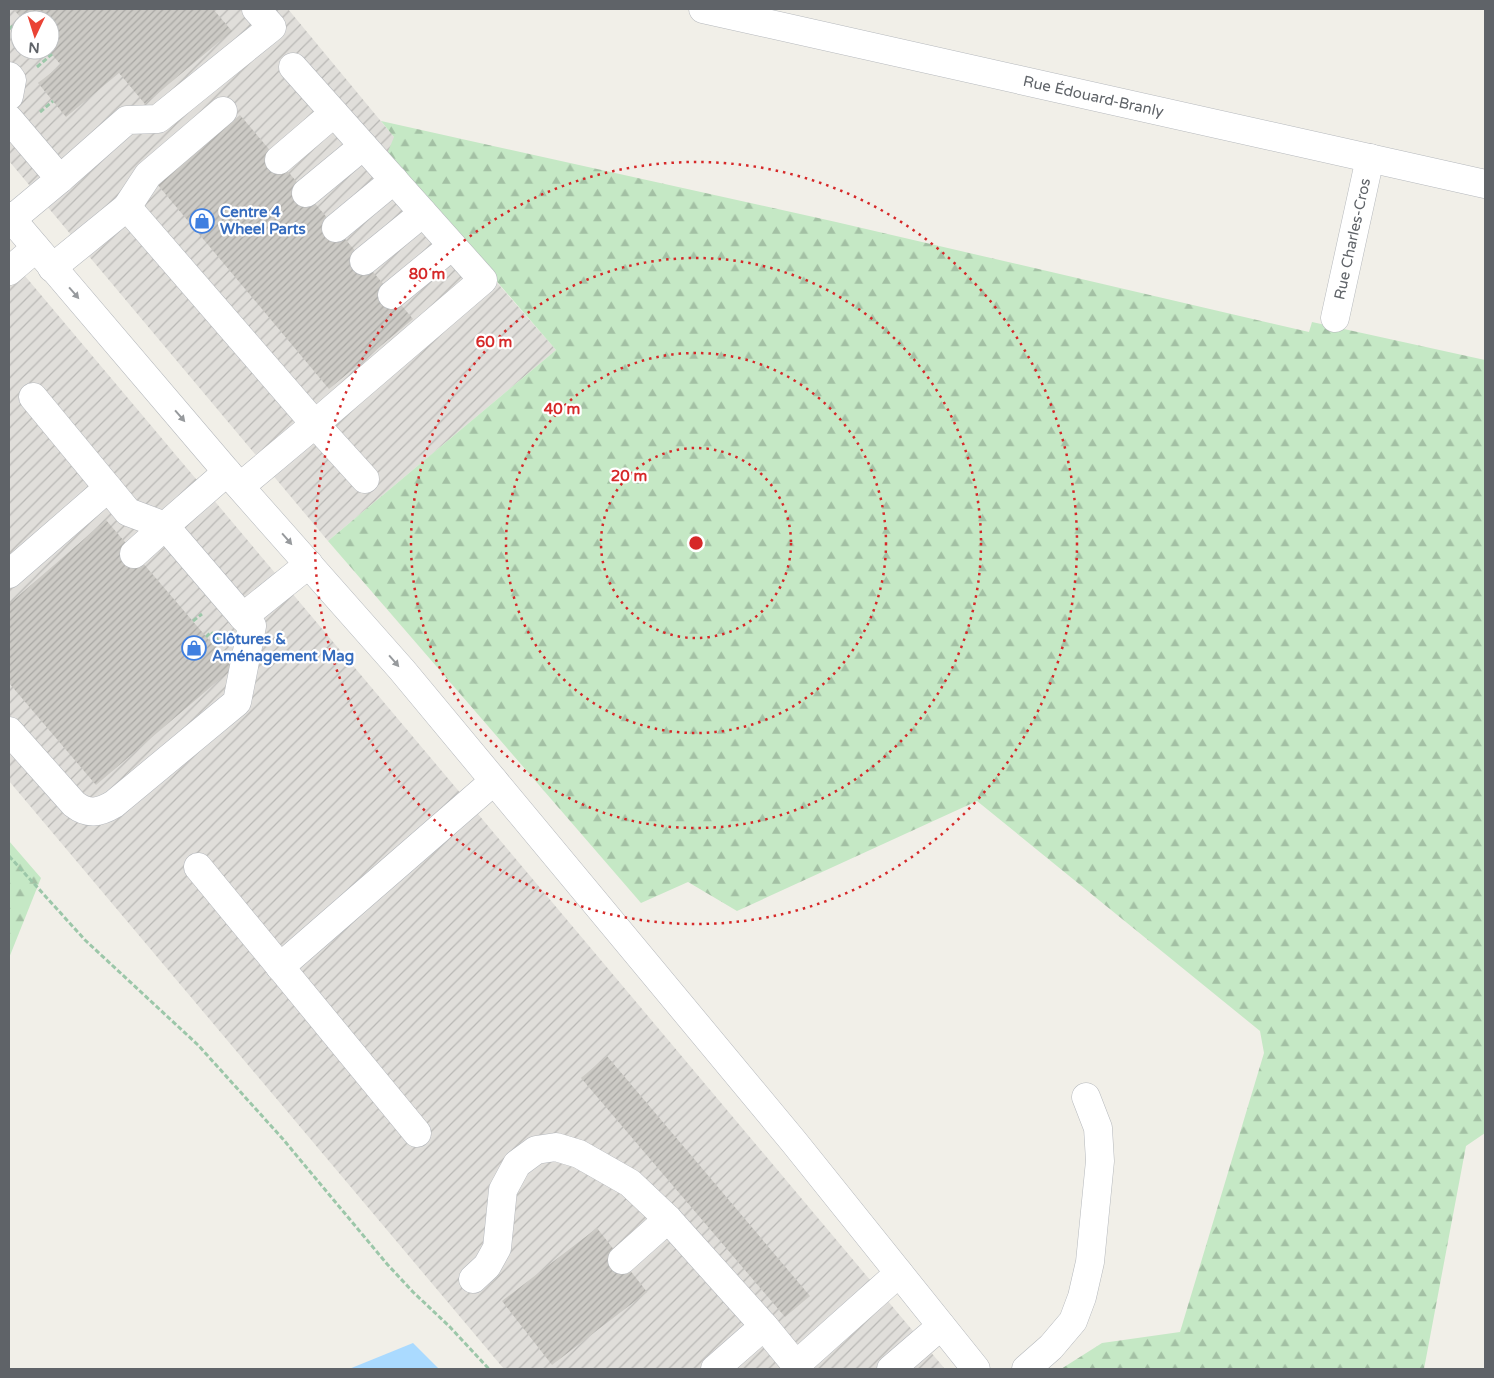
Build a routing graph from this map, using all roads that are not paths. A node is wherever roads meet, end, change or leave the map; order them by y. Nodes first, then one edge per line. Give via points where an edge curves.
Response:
1 (256, 9) edge
2 (702, 9) edge
3 (293, 67) dead end
4 (9, 76) edge
5 (9, 96) edge
6 (223, 111) dead end
7 (334, 113) junction
8 (9, 119) edge
9 (363, 146) junction
10 (1370, 158) junction
11 (279, 160) dead end
12 (60, 179) junction
13 (394, 180) junction
14 (1485, 184) edge
15 (306, 193) dead end
16 (127, 207) junction
17 (423, 213) junction
18 (10, 218) edge
19 (336, 228) dead end
20 (452, 246) junction
21 (44, 258) junction
22 (364, 261) dead end
23 (9, 271) edge
24 (392, 295) dead end
25 (1335, 318) dead end
26 (33, 397) dead end
27 (315, 424) junction
28 (234, 479) junction
29 (365, 479) dead end
30 (108, 488) junction
31 (165, 526) junction
32 (134, 554) dead end
33 (309, 564) junction
34 (9, 572) edge
35 (244, 617) junction
36 (9, 731) edge
37 (494, 781) junction
38 (198, 867) dead end
39 (280, 967) junction
40 (1086, 1097) dead end
41 (417, 1133) dead end
42 (668, 1219) junction
43 (622, 1260) dead end
44 (900, 1273) junction
45 (473, 1279) dead end
46 (764, 1326) junction
47 (941, 1326) junction
48 (715, 1369) edge
49 (891, 1369) edge
50 (976, 1369) edge
51 (1026, 1369) edge

1 - 12 street via 272,27 158,119 127,120
2 - 10 street, Rue Édouard-Branly
3 - 7 street
4 - 5 street via 12,80
6 - 16 street via 148,175
7 - 9 street
7 - 11 street
8 - 12 street
9 - 13 street
9 - 15 street
10 - 14 street, Rue Édouard-Branly
10 - 25 street, Rue Charles-Cros
12 - 18 street
13 - 17 street
13 - 19 street
16 - 21 street
16 - 27 street
17 - 20 street
17 - 22 street
18 - 21 street
20 - 24 street
20 - 27 street via 483,280
21 - 23 street
21 -> 28 street
26 - 30 street
27 - 28 street
27 - 29 street
28 - 31 street
28 -> 33 street
30 - 31 street via 128,512
30 - 34 street
31 - 32 street
31 - 35 street
33 - 35 street
33 -> 37 street
35 - 36 street via 252,626 238,702 104,810 92,813 74,804
37 - 39 street
37 - 44 street
38 - 39 street
39 - 41 street
40 - 51 street via 1098,1128 1100,1161 1090,1262 1073,1322
42 - 43 street
42 - 45 street via 630,1183 579,1154 556,1146 536,1150 517,1164 503,1190 497,1248 487,1266
42 - 46 street
44 - 46 street via 796,1365
44 - 47 street
46 - 48 street
47 - 49 street
47 - 50 street

